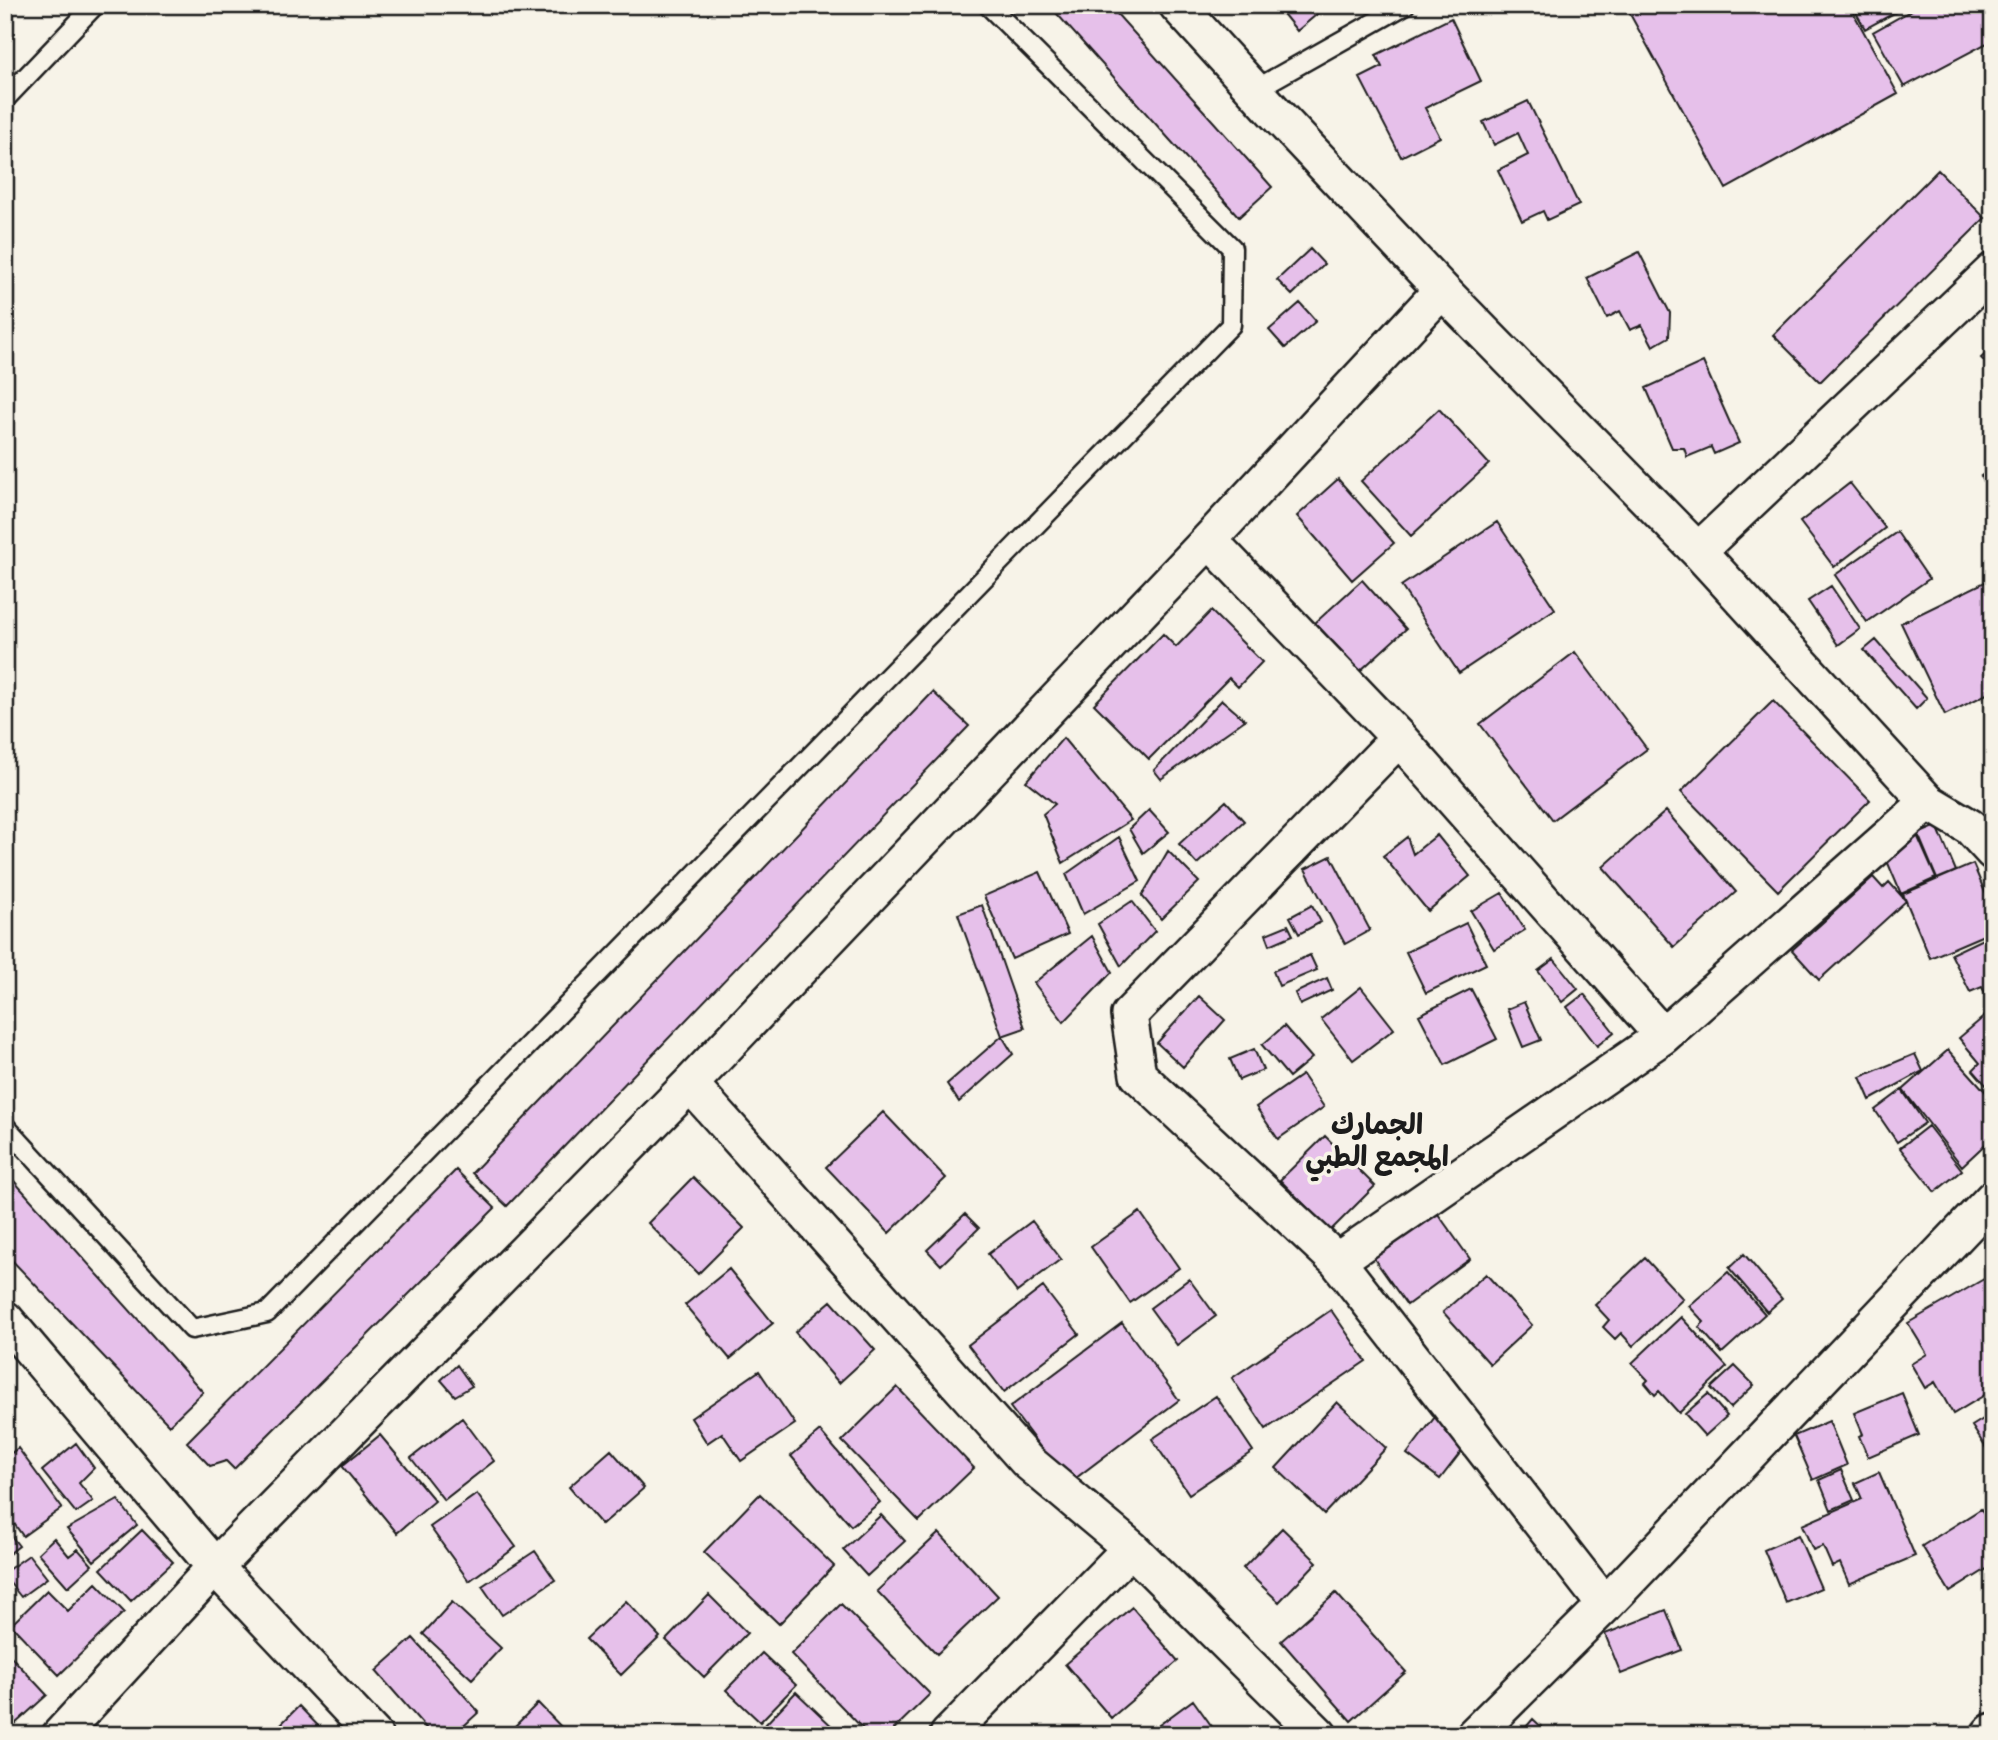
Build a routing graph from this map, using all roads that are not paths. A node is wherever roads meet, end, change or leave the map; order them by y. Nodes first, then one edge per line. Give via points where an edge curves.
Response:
1 (95, 5) edge
2 (988, 5) edge
3 (1177, 5) edge
4 (1405, 5) edge
5 (1256, 89) junction
6 (5, 99) edge
7 (1993, 271) edge
8 (1442, 290) junction
9 (1209, 540) junction
10 (1698, 551) junction
11 (1399, 738) junction
12 (1928, 802) junction
13 (1985, 830) edge
14 (1663, 1036) junction
15 (690, 1084) junction
16 (5, 1126) edge
17 (1993, 1198) edge
18 (1338, 1261) junction
19 (5, 1319) edge
20 (1132, 1548) junction
21 (215, 1566) junction
22 (1605, 1605) junction
23 (60, 1735) edge
24 (374, 1735) edge
25 (948, 1735) edge
26 (1319, 1735) edge
27 (1474, 1735) edge

1 - 6 lane
2 - 16 lane via 1232,248 1231,325 267,1313 192,1329
3 - 5 street
4 - 5 lane
5 - 8 street
7 - 10 street
8 - 9 street
8 - 10 street
9 - 11 street
9 - 15 street
10 - 12 street
11 - 14 street
11 - 18 street via 1129,1016 1138,1074
12 - 13 street
12 - 14 street
14 - 18 street
15 - 20 street via 1027,1461
15 - 21 street
17 - 22 street
18 - 22 street
19 - 21 street
20 - 25 street
20 - 26 street
21 - 23 street
21 - 24 street
22 - 27 street

